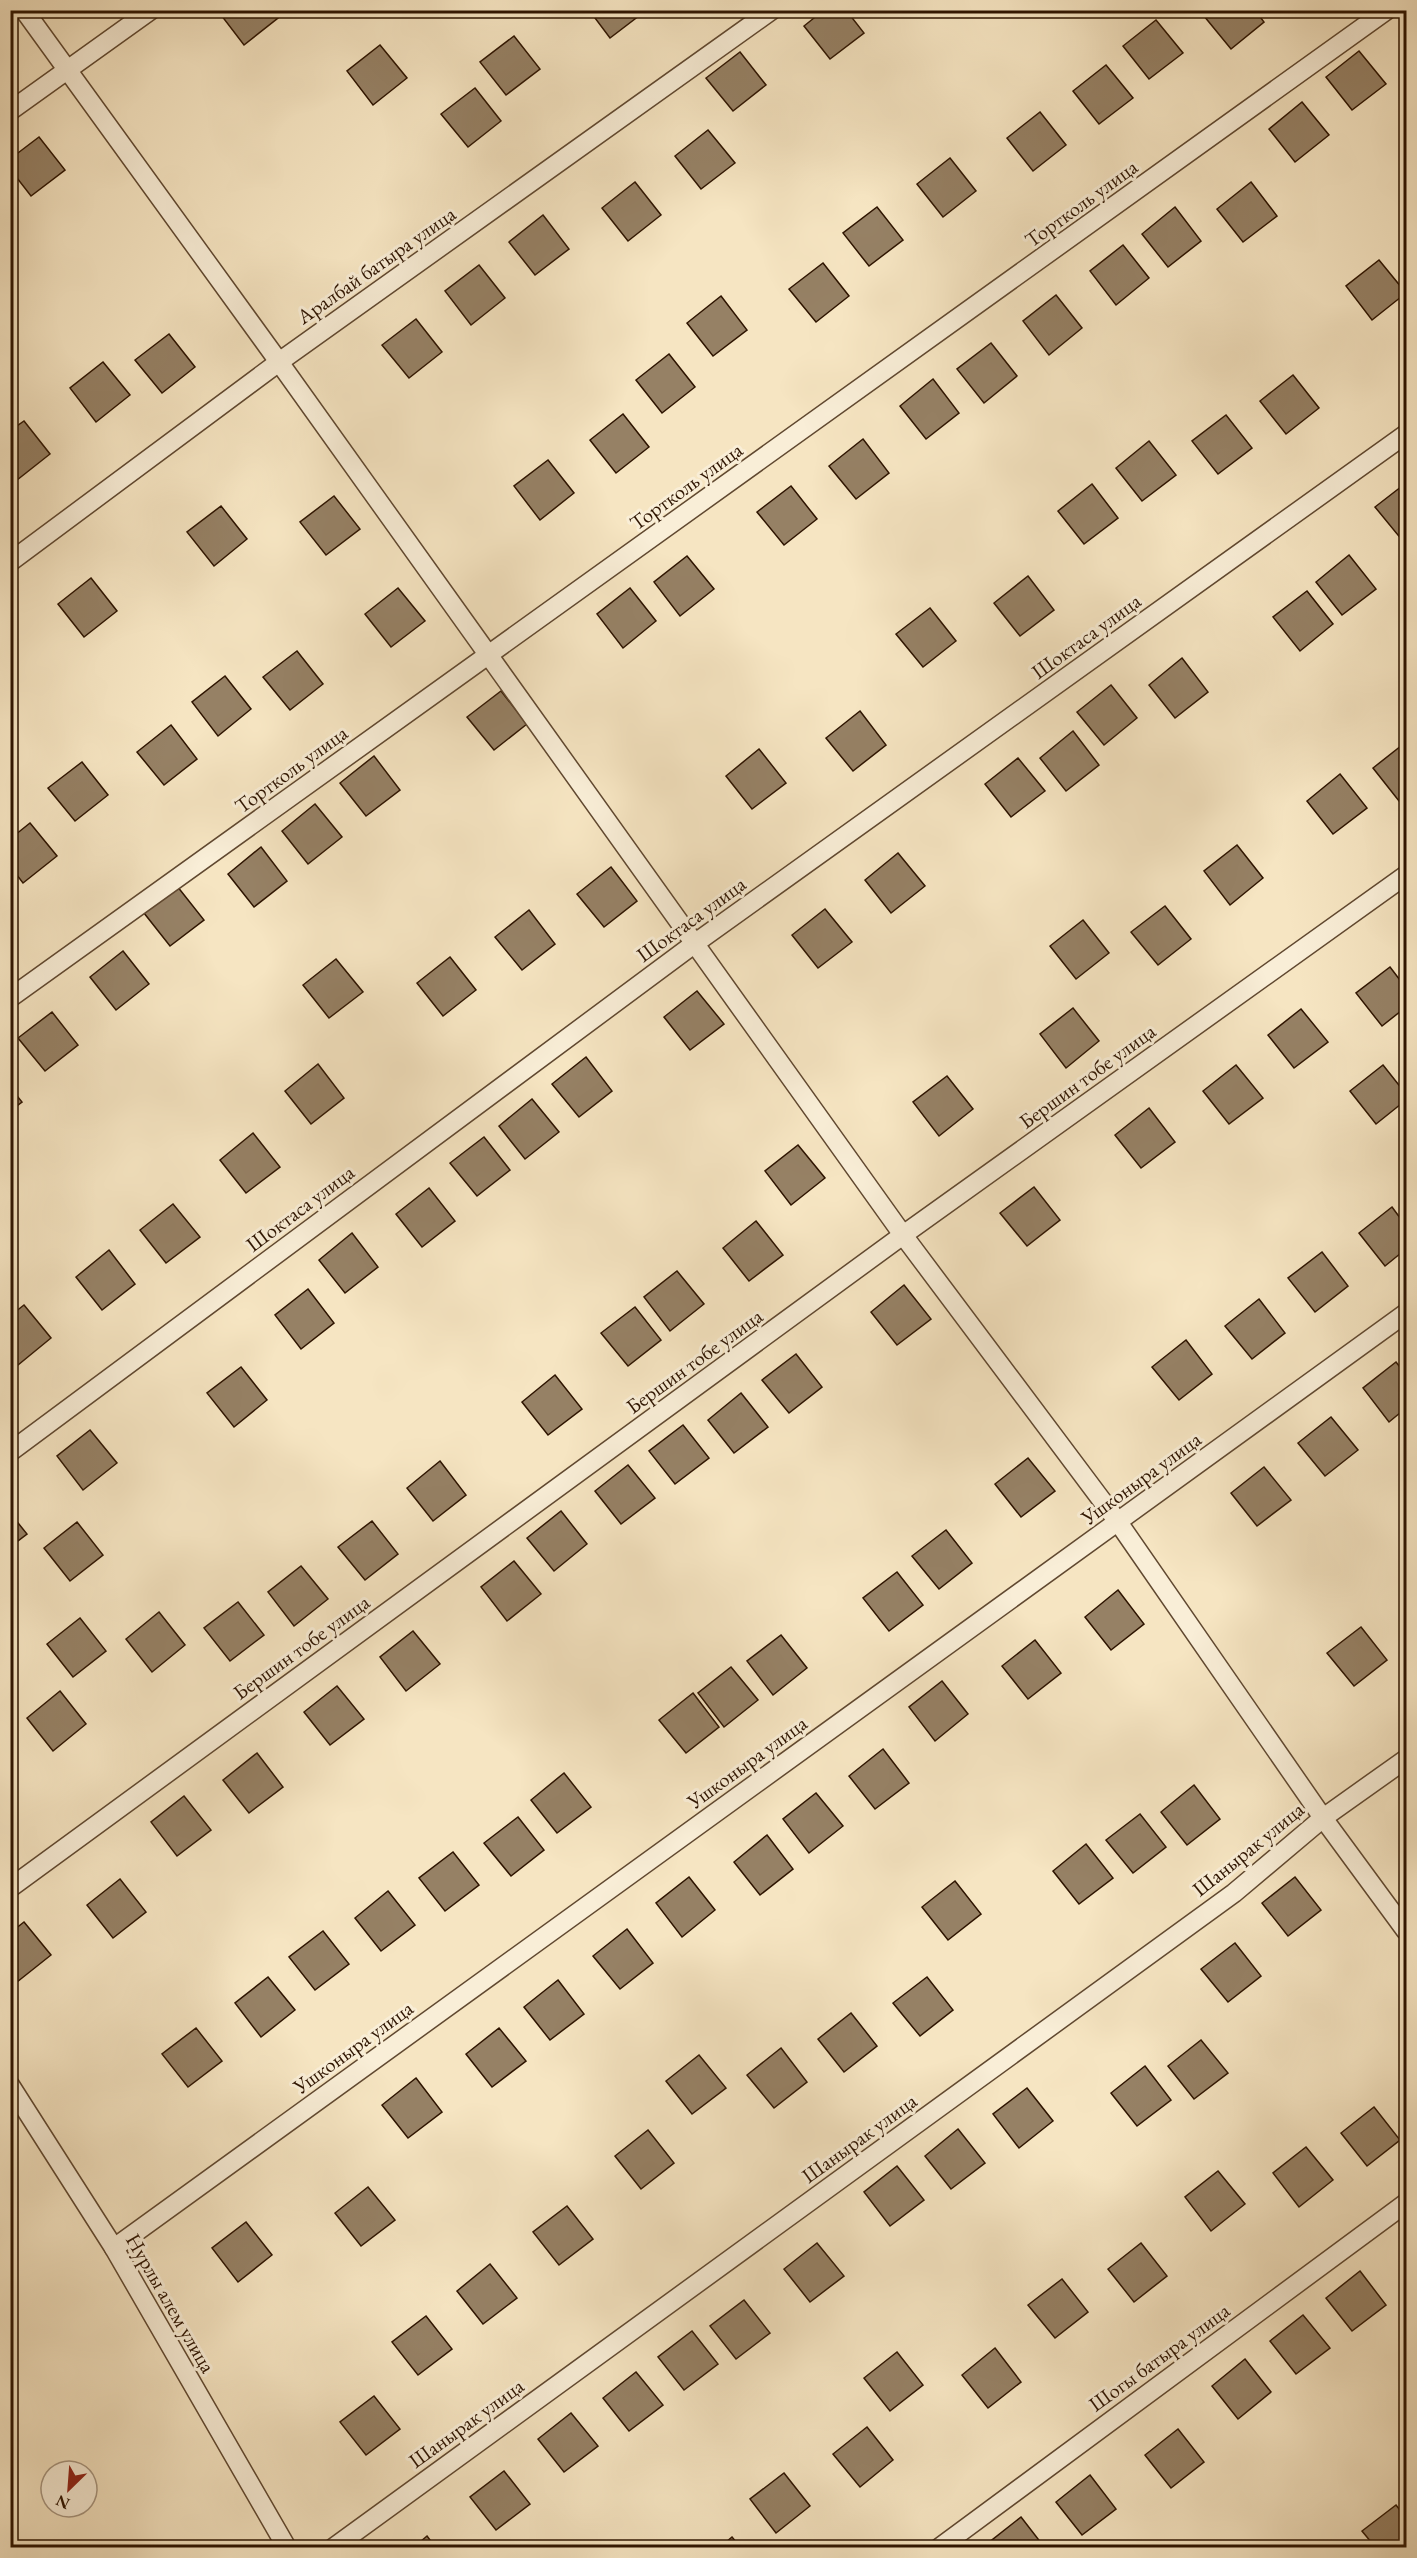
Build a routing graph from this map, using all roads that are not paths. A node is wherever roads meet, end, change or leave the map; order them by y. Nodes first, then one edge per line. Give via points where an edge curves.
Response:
1 (24, 10) edge
2 (151, 10) edge
3 (772, 10) edge
4 (1387, 10) edge
5 (68, 70) junction
6 (10, 111) edge
7 (279, 362) junction
8 (1407, 434) edge
9 (10, 562) edge
10 (489, 655) junction
11 (1407, 875) edge
12 (694, 944) junction
13 (10, 998) edge
14 (903, 1235) junction
15 (1407, 1313) edge
16 (10, 1452) edge
17 (1118, 1522) junction
18 (1407, 1759) edge
19 (1323, 1818) junction
20 (10, 1888) edge
21 (1407, 1931) edge
22 (10, 2085) edge
23 (1407, 2203) edge
24 (114, 2248) junction
25 (287, 2547) edge
26 (333, 2547) edge
27 (939, 2547) edge

1 - 5 street
2 - 5 street
3 - 7 street, Аралбай батыра улица
4 - 10 street, Тортколь улица
5 - 6 street
5 - 7 street
7 - 9 street, Аралбай батыра улица
7 - 10 street
8 - 12 street, Шоктаса улица
10 - 12 street
10 - 13 street, Тортколь улица
11 - 14 street, Бершин тобе улица
12 - 14 street
12 - 16 street, Шоктаса улица
14 - 17 street
14 - 20 street, Бершин тобе улица
15 - 17 street, Ушконыра улица
17 - 19 street
17 - 24 street, Ушконыра улица
18 - 19 street, Шанырак улица
19 - 21 street
19 - 26 street, Шанырак улица via 1234,1893
22 - 24 street, Нурлы алем улица
23 - 27 street, Шогы батыра улица
24 - 25 street, Нурлы алем улица

